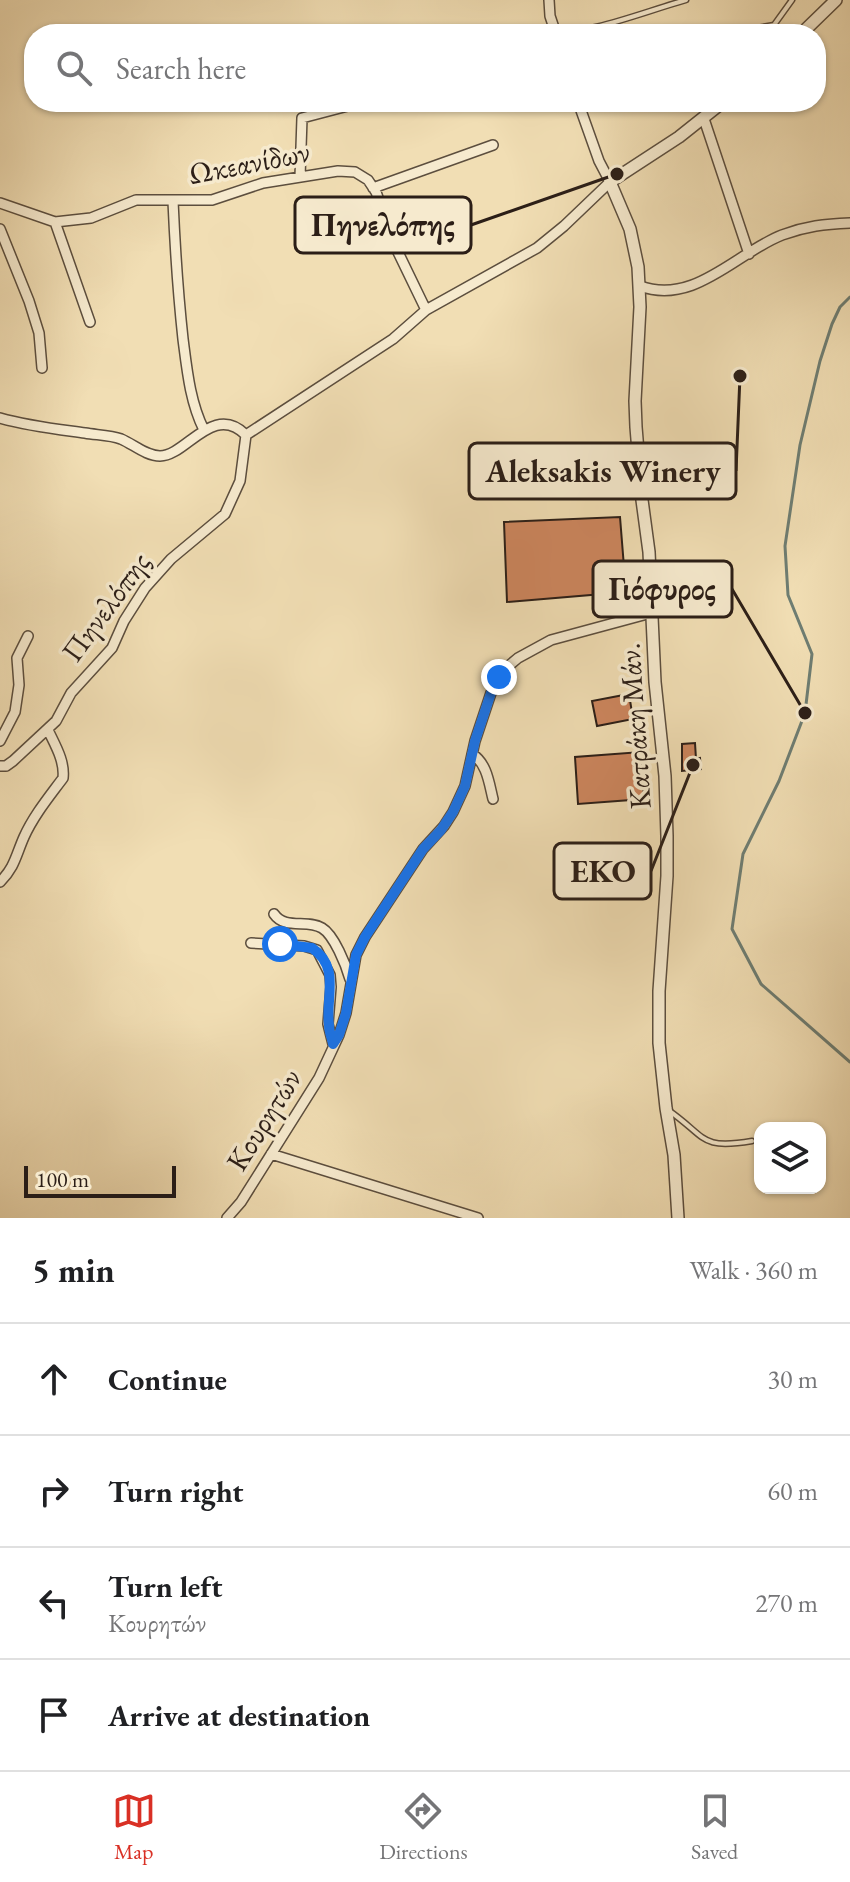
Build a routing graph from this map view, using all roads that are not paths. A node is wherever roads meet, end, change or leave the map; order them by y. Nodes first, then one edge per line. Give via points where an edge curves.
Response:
1 (549, 0) edge
2 (686, 0) edge
3 (792, 0) edge
4 (833, 1) edge
5 (553, 24) edge
6 (604, 24) edge
7 (775, 24) edge
8 (811, 24) edge
9 (325, 112) edge
10 (582, 112) edge
11 (712, 112) edge
12 (704, 119) junction
13 (493, 145) dead end
14 (300, 177) junction
15 (610, 182) junction
16 (373, 188) junction
17 (173, 201) junction
18 (0, 203) edge
19 (55, 222) junction
20 (850, 223) edge
21 (0, 229) edge
22 (749, 254) junction
23 (640, 286) junction
24 (426, 310) junction
25 (90, 322) dead end
26 (42, 368) dead end
27 (0, 418) edge
28 (204, 430) junction
29 (246, 435) junction
30 (651, 613) junction
31 (28, 636) dead end
32 (48, 730) junction
33 (0, 741) edge
34 (472, 754) junction
35 (0, 766) edge
36 (493, 799) dead end
37 (0, 882) edge
38 (274, 914) dead end
39 (251, 943) dead end
40 (352, 986) junction
41 (333, 1044) junction
42 (666, 1108) junction
43 (752, 1141) dead end
44 (271, 1154) junction
45 (227, 1218) edge
46 (478, 1218) edge
47 (678, 1218) edge

1 - 5 street
2 - 6 lane
3 - 7 lane
4 - 8 street
9 - 14 street via 302,118
10 - 15 street
11 - 12 street
12 - 15 street
12 - 22 street
13 - 16 street
14 - 16 street, Ωκεανίδων via 355,172
14 - 17 street, Ωκεανίδων via 248,186 212,200
15 - 23 street, Κατράκη Μάν. via 636,249
15 - 24 street via 537,248
16 - 24 street
17 - 19 street, Ωκεανίδων via 136,200 91,218
17 - 28 street via 186,365 195,413
18 - 19 street, Ωκεανίδων
19 - 25 street
20 - 22 street via 816,224
21 - 26 street via 39,333
22 - 23 street via 696,284 671,291
23 - 30 street, Κατράκη Μάν. via 635,401
24 - 29 street via 393,339
27 - 28 street via 119,438 156,457 168,456
28 - 29 street via 226,424
29 - 32 street, Πηνελόπης via 240,481 225,514 145,588 112,648 71,693
30 - 34 street, Κουρητών via 551,640 514,661 493,687
30 - 42 street, Κατράκη Μάν. via 665,776 667,876 659,1013
31 - 33 street via 17,658 15,712
32 - 35 street, Πηνελόπης
32 - 37 street via 63,778 34,818 16,861
34 - 36 street via 484,766
34 - 40 street, Κουρητών via 465,786 447,823 423,849 365,937 356,955
38 - 40 street via 284,922 326,930
39 - 41 street via 317,950 331,981 328,1024
40 - 41 street, Κουρητών
41 - 44 street, Κουρητών via 316,1085
42 - 43 lane via 715,1145
42 - 47 street, Κατράκη Μάν.
44 - 45 street, Κουρητών
44 - 46 street

